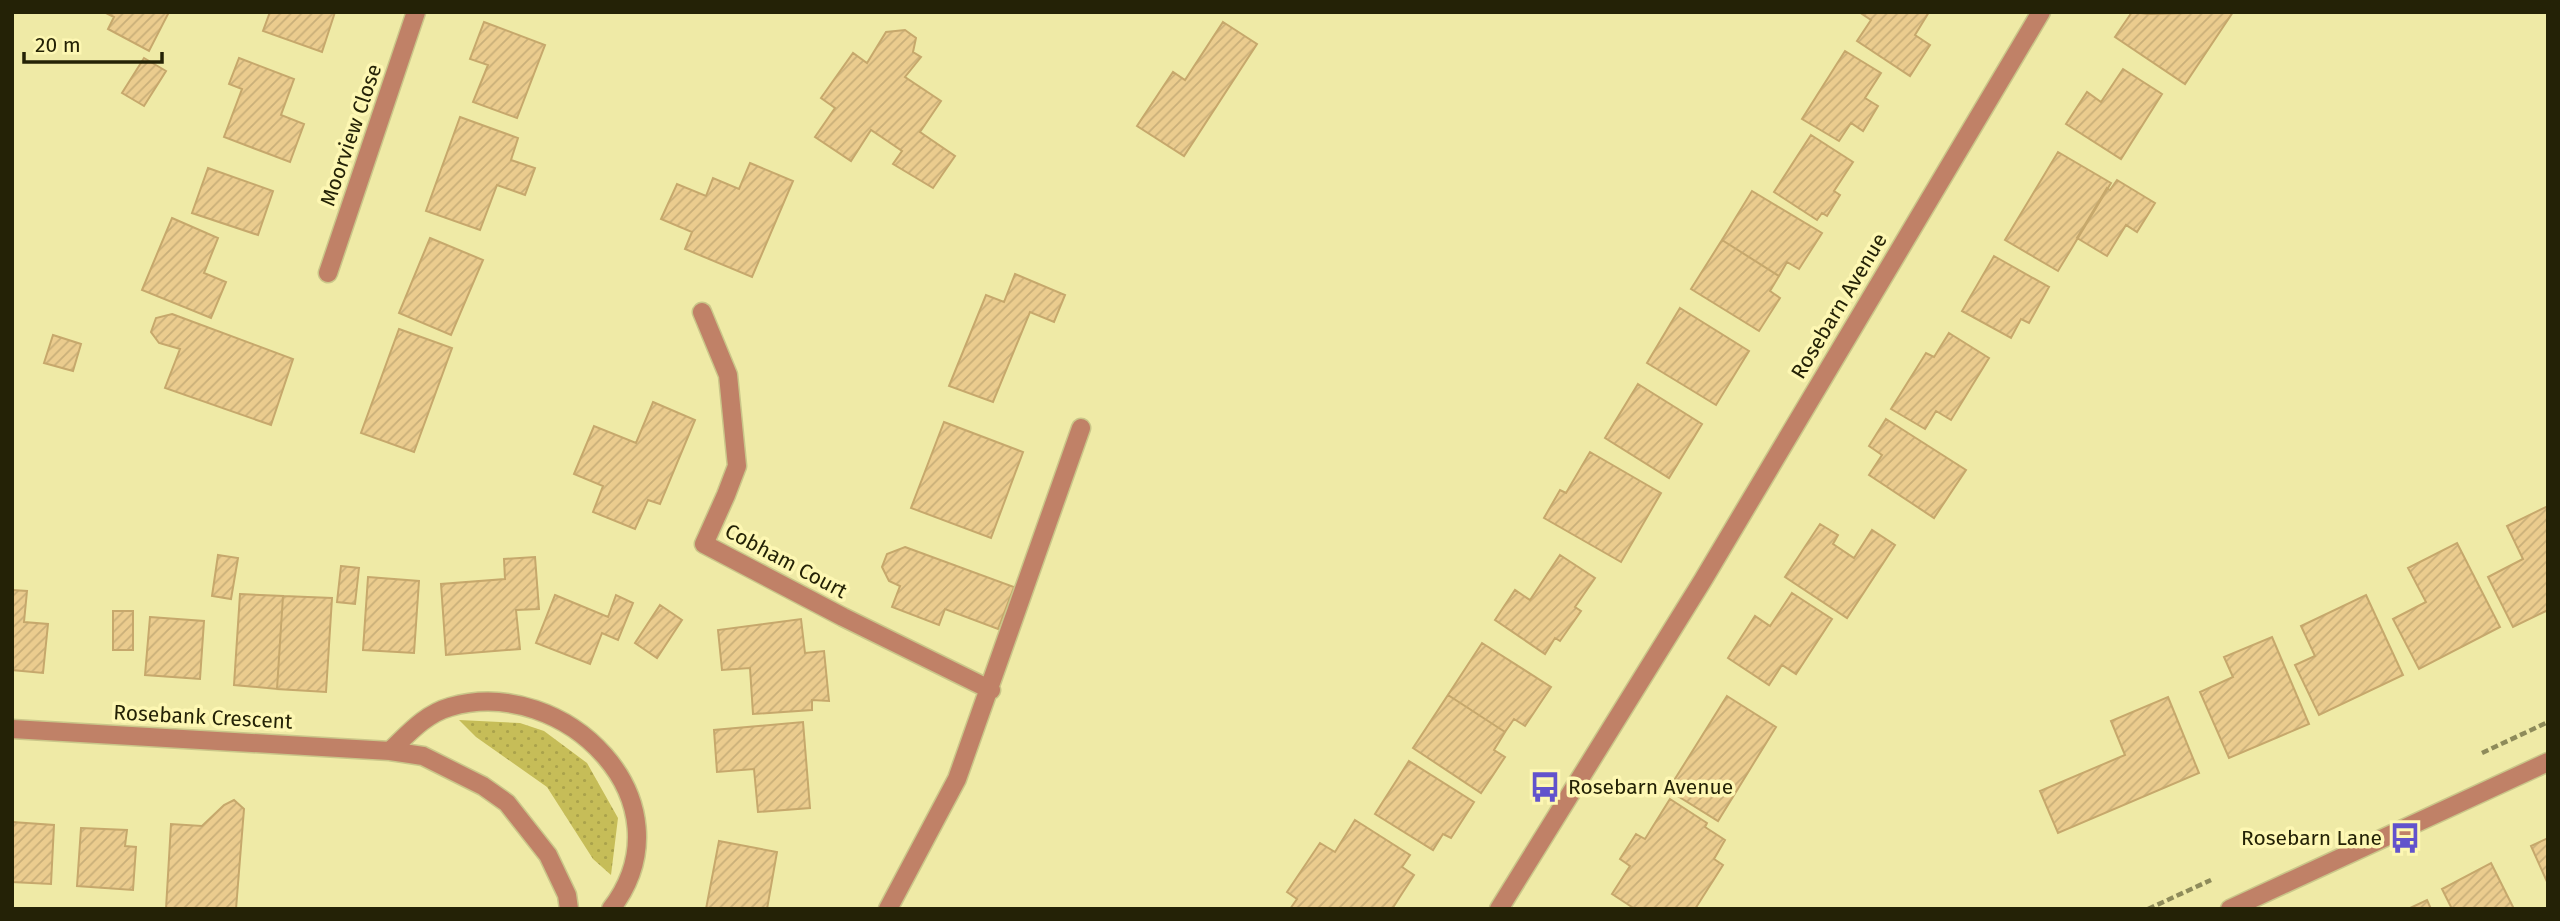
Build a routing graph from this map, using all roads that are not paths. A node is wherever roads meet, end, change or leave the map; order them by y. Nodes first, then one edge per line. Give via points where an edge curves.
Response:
1 (416, 12) edge
2 (2041, 12) edge
3 (328, 273) dead end
4 (702, 312) dead end
5 (1081, 428) dead end
6 (991, 690) junction
7 (12, 729) edge
8 (390, 751) junction
9 (2548, 762) edge
10 (569, 909) edge
11 (611, 909) edge
12 (888, 909) edge
13 (1499, 909) edge
14 (2230, 909) edge

1 - 3 street, Moorview Close
2 - 13 street, Rosebarn Avenue via 1703,580
4 - 6 street, Cobham Court via 727,375 737,466 704,544
5 - 6 street
6 - 12 street via 957,779
7 - 8 street, Rosebank Crescent
8 - 10 street, Rosebank Crescent via 423,756 507,803 548,855
8 - 11 street via 432,715 477,702 499,701 534,709 590,740 626,785 636,827 636,858
9 - 14 street

